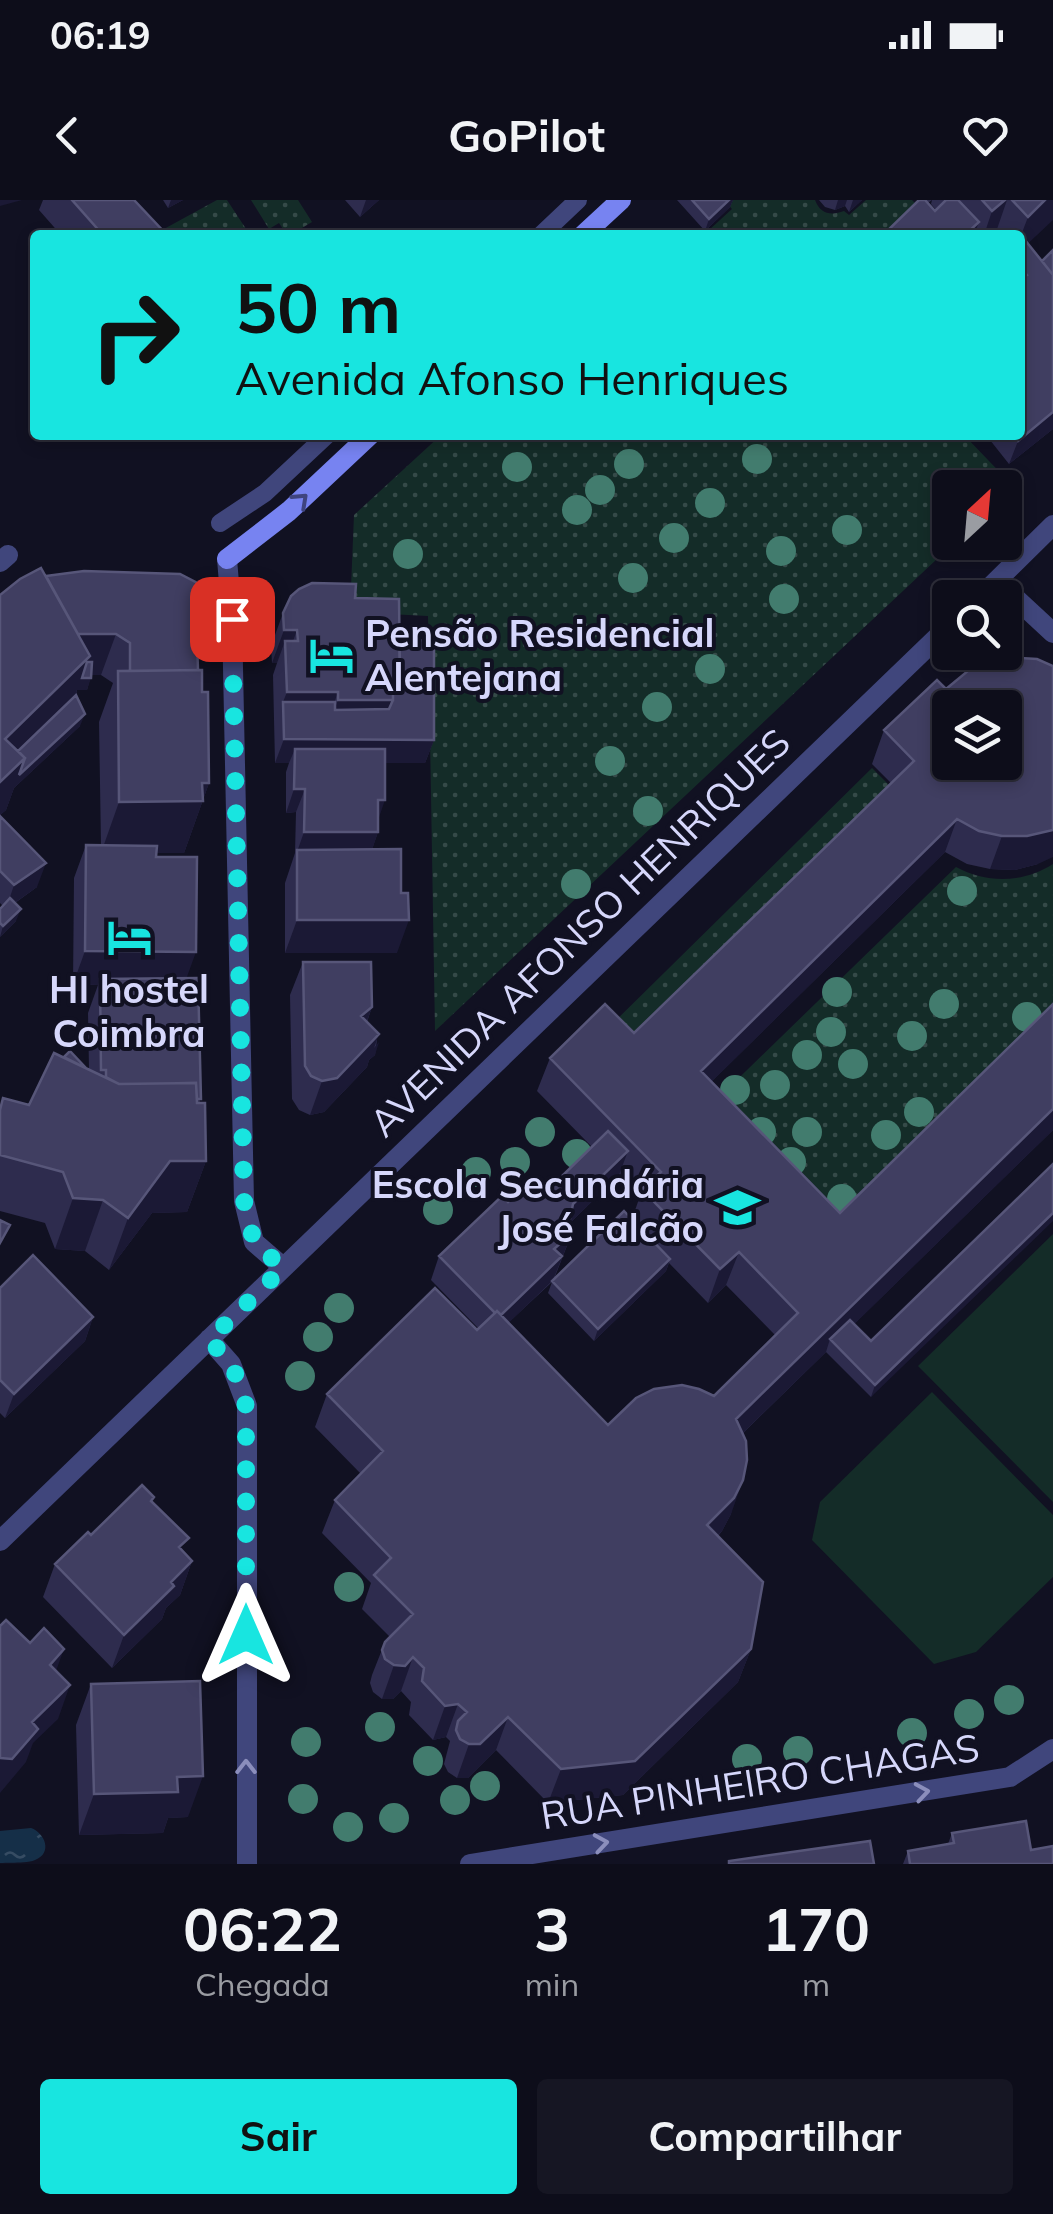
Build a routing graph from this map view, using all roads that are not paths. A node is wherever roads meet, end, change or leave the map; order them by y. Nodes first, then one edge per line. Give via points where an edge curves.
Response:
1 (578, 200) edge
2 (622, 200) edge
3 (546, 230) edge
4 (589, 230) edge
5 (322, 440) edge
6 (365, 440) edge
7 (220, 523) dead end
8 (1053, 526) edge
9 (998, 580) edge
10 (1022, 604) edge
11 (1053, 633) edge
12 (932, 642) edge
13 (283, 1268) junction
14 (209, 1340) junction
15 (0, 1540) edge
16 (1053, 1749) edge
17 (246, 1864) edge
18 (470, 1864) edge

1 - 3 lane
2 - 4 street
5 - 7 lane via 265,493
13 -> 6 street via 254,1242 244,1201 227,559
8 - 9 street
10 - 11 street
12 - 13 street, AVENIDA AFONSO HENRIQUES
13 - 14 street, AVENIDA AFONSO HENRIQUES
14 - 15 street, AVENIDA AFONSO HENRIQUES
17 -> 14 street via 246,1406 232,1364
18 -> 16 street, RUA PINHEIRO CHAGAS via 1010,1777

